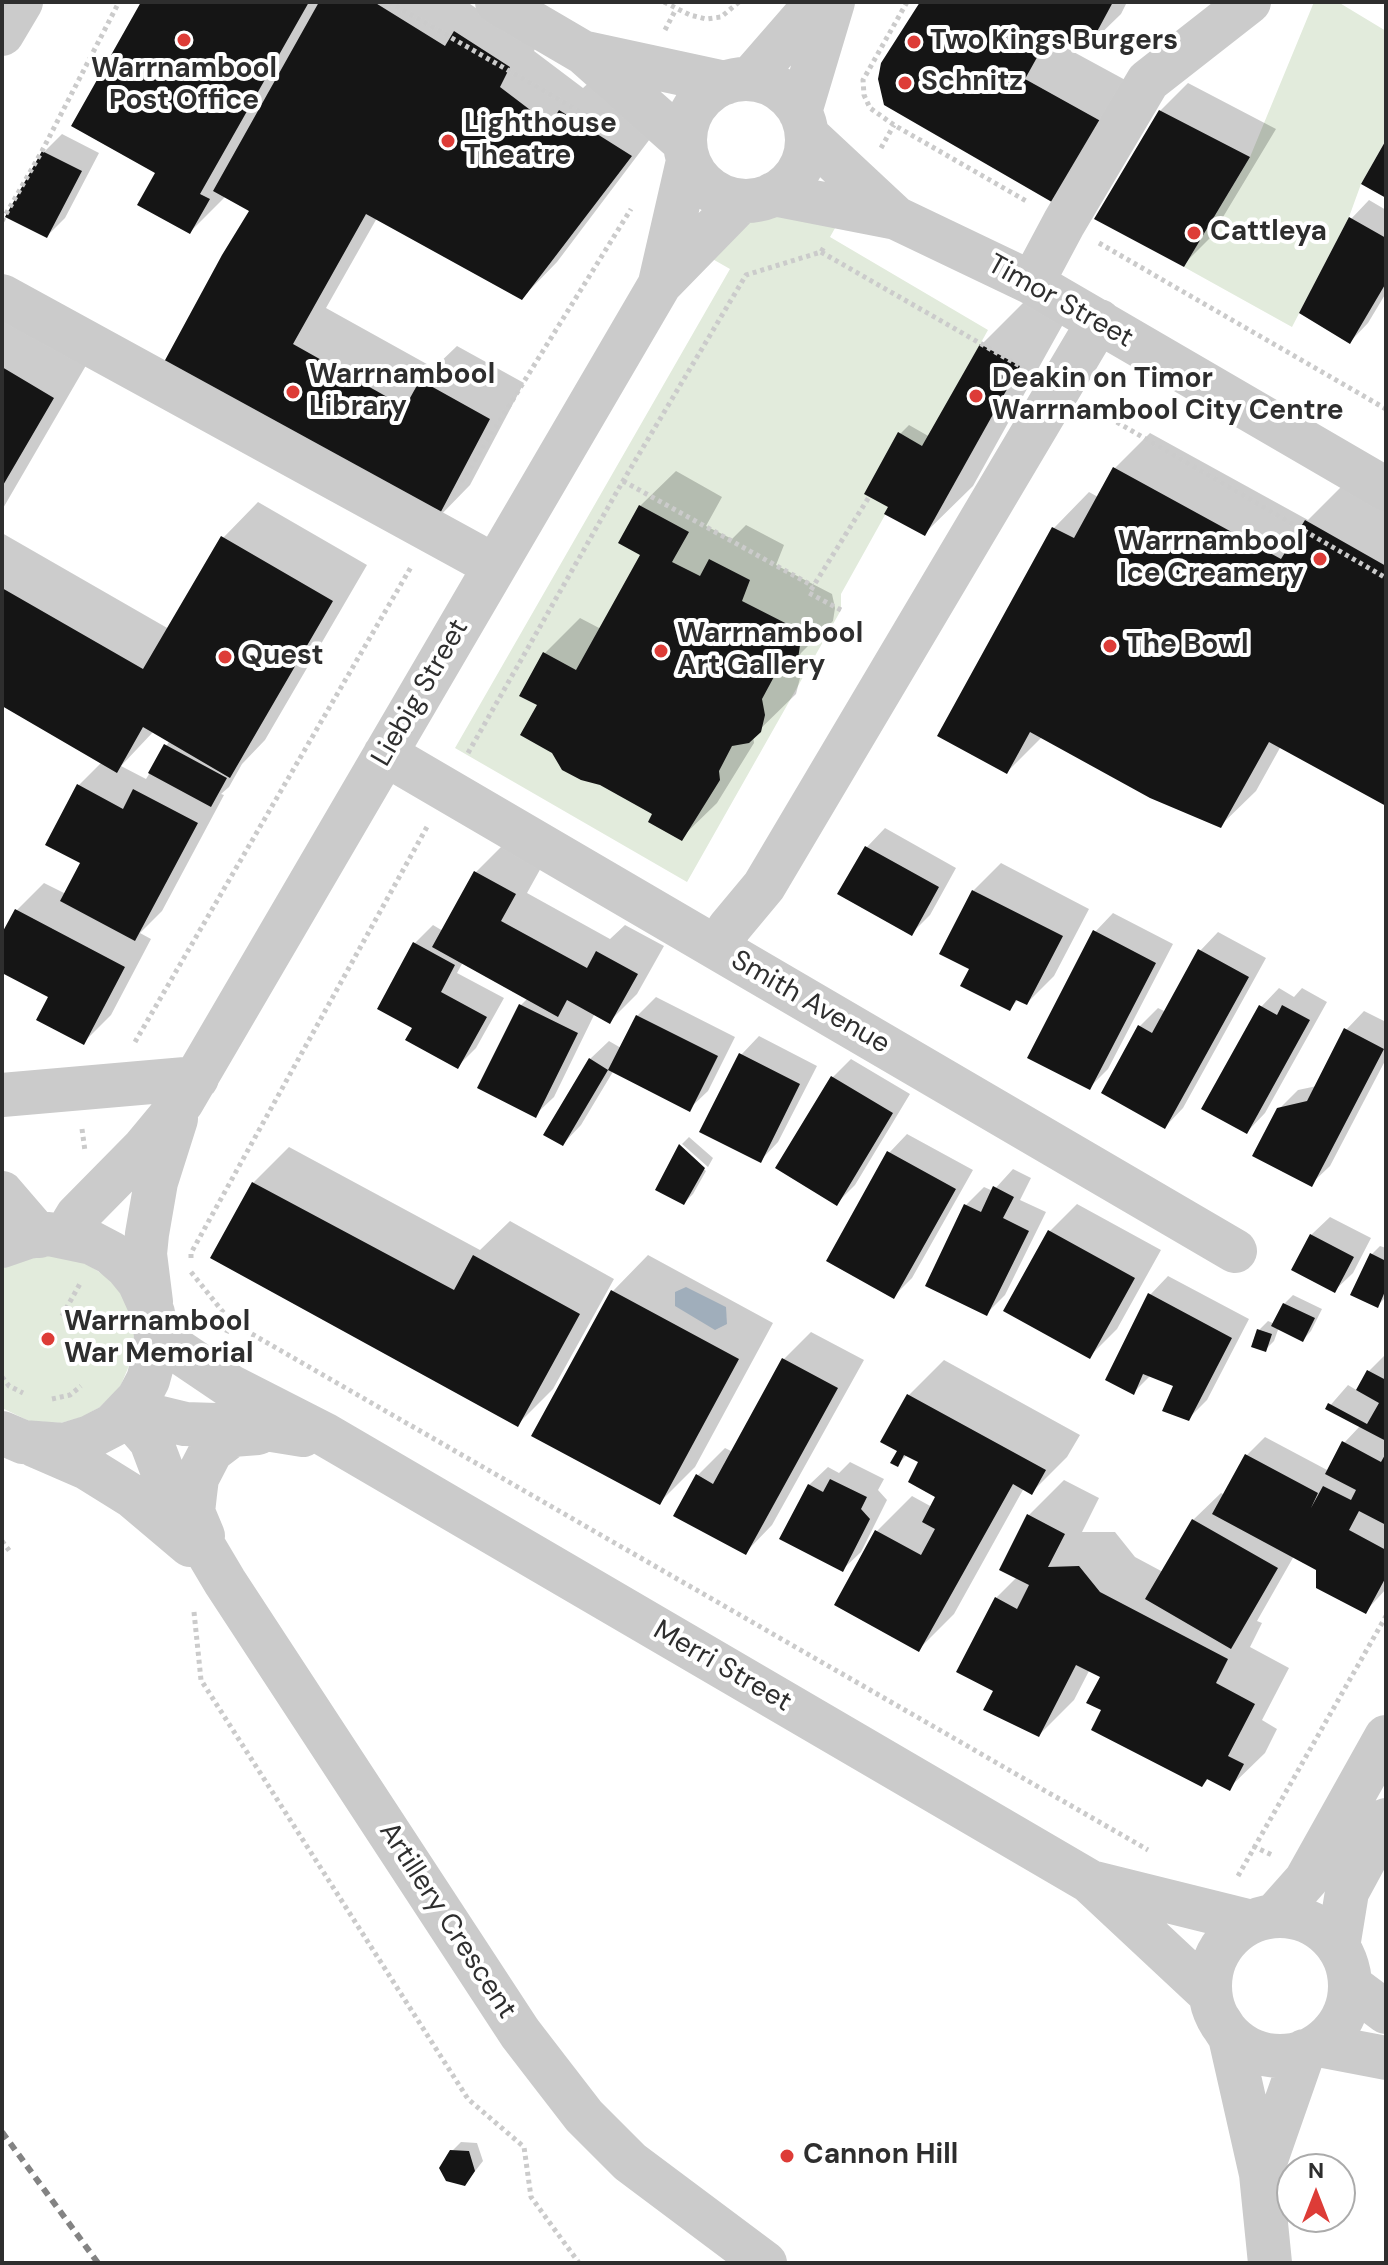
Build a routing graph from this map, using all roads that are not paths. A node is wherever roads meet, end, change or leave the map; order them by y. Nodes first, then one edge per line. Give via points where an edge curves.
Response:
1 (21, 2) edge
2 (497, 2) edge
3 (817, 2) edge
4 (833, 2) edge
5 (1249, 2) edge
6 (2, 34) edge
7 (584, 53) junction
8 (737, 81) junction
9 (804, 123) junction
10 (686, 152) junction
11 (757, 198) junction
12 (896, 218) junction
13 (1032, 283) junction
14 (660, 284) junction
15 (2, 296) edge
16 (1099, 321) junction
17 (1386, 489) edge
18 (495, 566) junction
19 (385, 754) junction
20 (720, 950) junction
21 (4, 1090) edge
22 (190, 1090) junction
23 (2, 1193) edge
24 (36, 1239) edge
25 (1235, 1251) dead end
26 (154, 1324) junction
27 (129, 1410) junction
28 (301, 1434) junction
29 (16, 1438) edge
30 (355, 1452) junction
31 (216, 1568) junction
32 (1386, 1737) edge
33 (1386, 1820) edge
34 (1089, 1881) junction
35 (1263, 1919) junction
36 (1344, 1966) junction
37 (1213, 2004) junction
38 (1386, 2012) edge
39 (1311, 2048) junction
40 (1386, 2058) edge
41 (1261, 2174) junction
42 (726, 2232) junction
43 (765, 2263) edge
44 (793, 2263) edge
45 (1270, 2263) edge

1 - 6 street
2 - 7 street
3 - 8 street
4 - 9 street
5 - 13 street via 1148,81
7 - 8 street
7 - 10 street
8 - 9 street via 779,89
8 - 10 street via 699,100 686,127
9 - 11 street via 806,152 799,169 788,184
9 - 12 street, Timor Street
10 - 11 street via 709,189 724,197
10 - 14 street, Liebig Street
11 - 12 street, Timor Street
11 - 14 street, Liebig Street
12 - 13 street, Timor Street
13 - 16 street, Timor Street
14 - 18 street, Liebig Street
15 - 18 street
16 - 17 street, Timor Street
16 - 20 street via 764,886 729,928
18 - 19 street, Liebig Street
19 - 20 street, Smith Avenue
19 - 22 street, Liebig Street
20 - 25 street, Smith Avenue
21 - 22 street via 110,1085
22 - 24 street, Liebig Street via 143,1149 77,1216
22 - 26 street, Liebig Street via 156,1182 148,1224 145,1254
23 - 24 street, Merri Street
24 - 26 street, Merri Street via 92,1243 126,1266 139,1282
26 - 27 street via 148,1380
26 - 30 street, Merri Street via 230,1386
27 - 28 street, Merri Street via 185,1424
27 - 29 street via 113,1425 64,1445
27 - 31 street, Artillery Crescent via 151,1441 168,1486
28 - 30 street, Merri Street
28 - 31 street via 232,1435 211,1451 197,1478 193,1512
29 - 31 street, Artillery Crescent via 87,1468 132,1496
30 - 34 street, Merri Street
31 - 42 street, Artillery Crescent via 520,2033 584,2116 630,2162
32 - 35 street via 1306,1880
33 - 36 street via 1347,1892
34 - 35 street, Merri Street
34 - 37 street, Merri Street
35 - 36 street via 1293,1917 1310,1923 1326,1933
35 - 37 street via 1233,1934 1219,1951 1211,1972
36 - 38 street
36 - 39 street via 1347,2008 1335,2029
37 - 39 street via 1229,2033 1246,2047 1286,2056
37 - 41 street via 1230,2037
39 - 40 street
39 - 41 street
41 - 45 street
42 - 43 street, Artillery Crescent
42 - 44 street, Artillery Crescent

